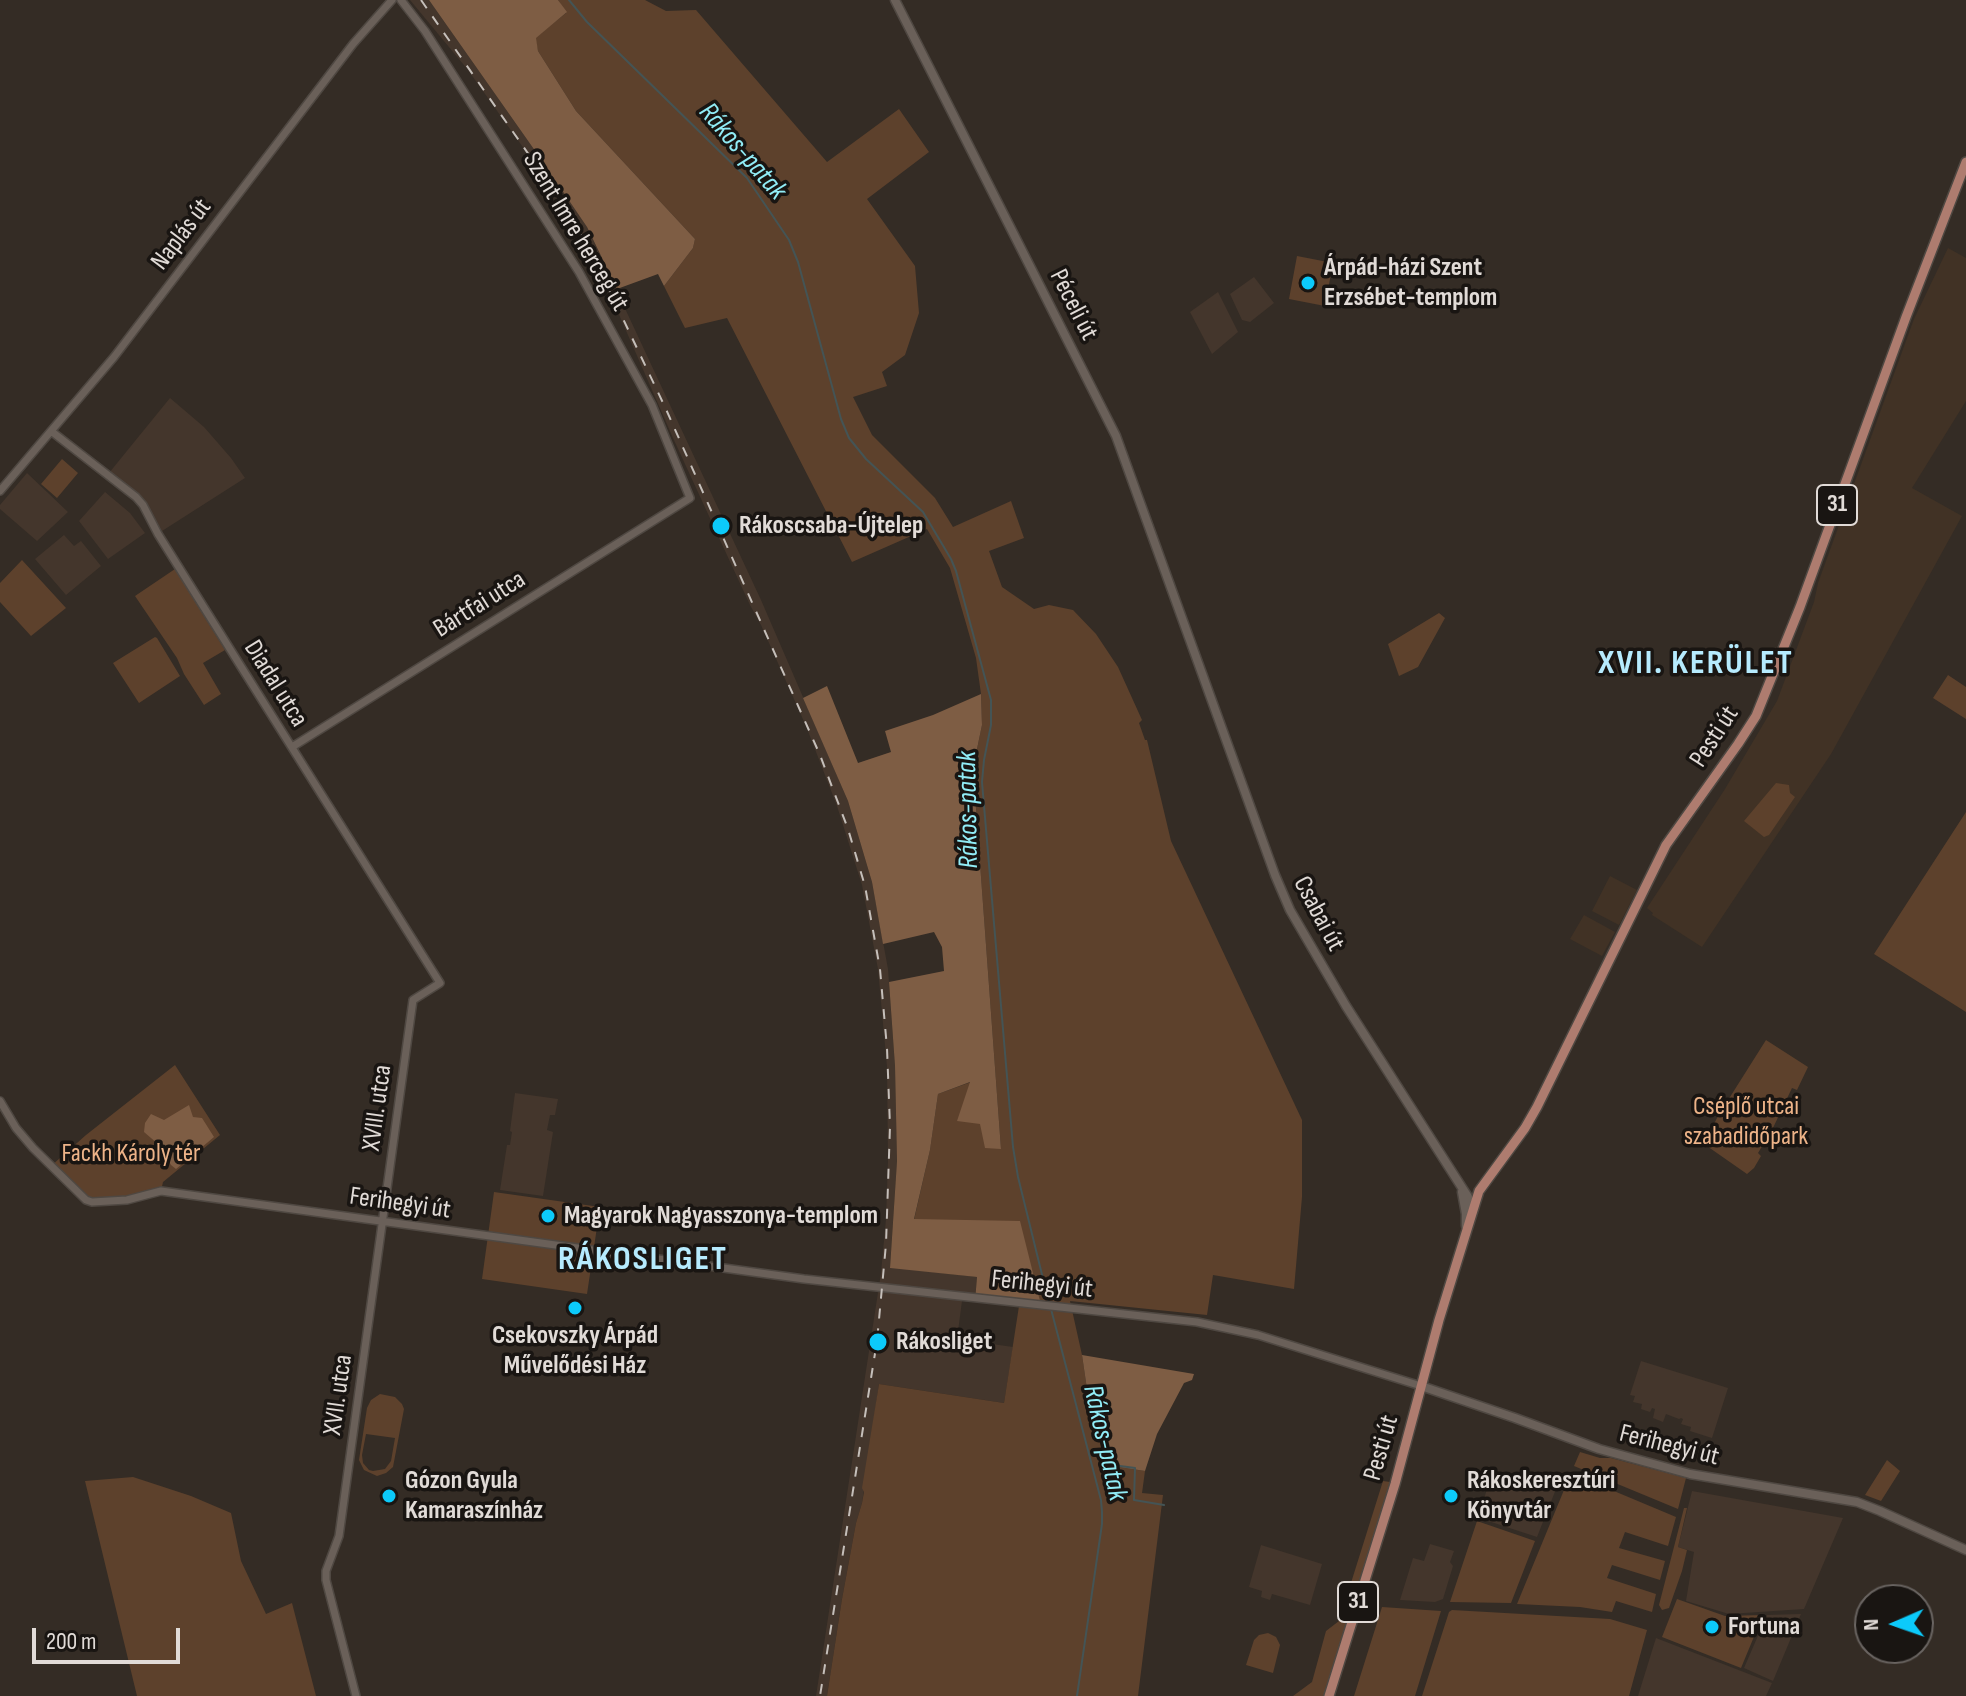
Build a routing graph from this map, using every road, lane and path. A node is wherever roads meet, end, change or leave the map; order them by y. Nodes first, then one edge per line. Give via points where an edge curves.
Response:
1 (392, 0) edge
2 (401, 0) edge
3 (895, 0) edge
4 (1966, 162) edge
5 (51, 431) junction
6 (0, 491) edge
7 (690, 498) joint
8 (1190, 639) joint
9 (292, 747) junction
10 (413, 1000) joint
11 (0, 1101) edge
12 (1492, 1173) junction
13 (1460, 1184) junction
14 (1472, 1197) junction
15 (1472, 1211) junction
16 (383, 1222) junction
17 (1465, 1233) junction
18 (1421, 1386) junction
19 (1966, 1550) edge
20 (356, 1696) edge
21 (1329, 1696) edge

1 - 5 street, Naplás út
2 - 7 street, Szent Imre herceg út via 579,272 652,405
3 - 8 main road, Péceli út via 1116,436
4 - 12 main road, Pesti út / 31 via 1763,701 1666,845 1537,1107
5 - 6 street, Naplás út
5 - 9 street, Diadal utca via 143,505
7 - 9 street, Bártfai utca
8 - 13 main road, Csabai út via 1290,910
9 - 10 street, Diadal utca via 440,983
10 - 16 street, XVIII. utca
11 - 16 street, Ferihegyi út via 33,1148 86,1200 127,1200 161,1191
12 - 14 main road, Pesti út / 31
12 - 15 main road, Pesti út / 31
13 - 14 main road, Csabai út
13 - 17 main road, Csabai út
14 - 15 main road, Pesti út / 31
15 - 17 main road, Pesti út / 31
16 - 18 street, Ferihegyi út via 804,1279 1217,1325
16 - 20 street, XVII. utca via 339,1536 326,1571
17 - 18 main road, Pesti út / 31
18 - 19 main road, Ferihegyi út via 1588,1445 1690,1474 1857,1502
18 - 21 main road, Pesti út / 31

